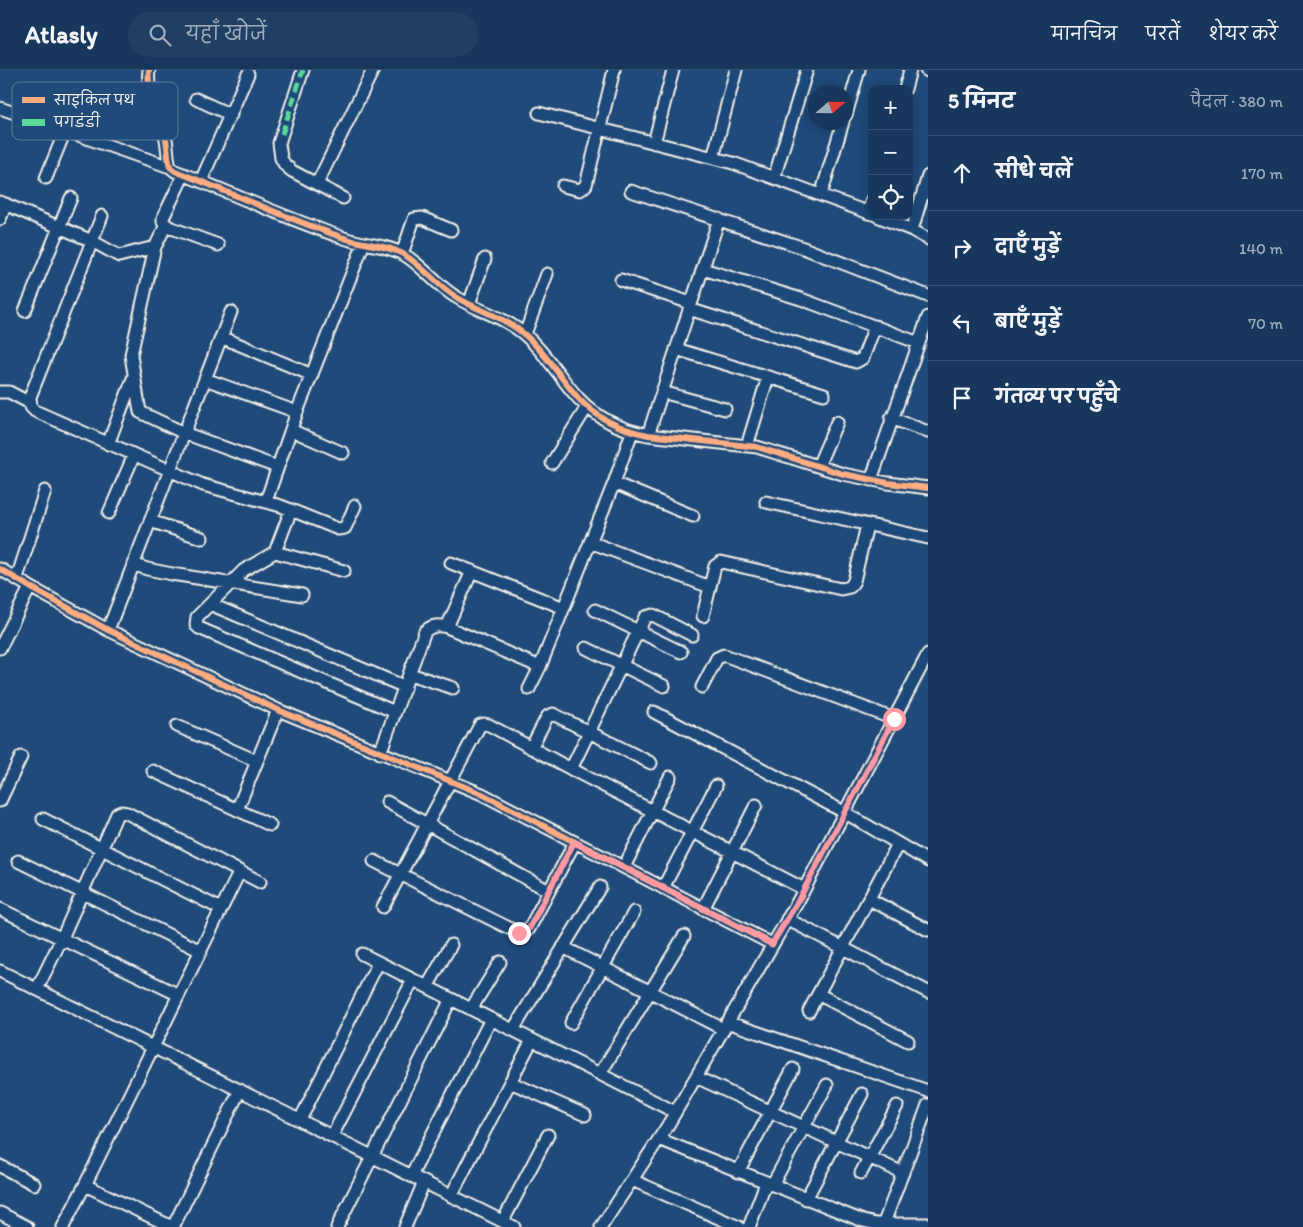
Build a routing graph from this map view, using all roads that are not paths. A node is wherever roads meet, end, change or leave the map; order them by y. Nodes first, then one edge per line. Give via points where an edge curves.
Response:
1 (303, 70) edge
2 (373, 70) edge
3 (614, 70) edge
4 (673, 70) edge
5 (736, 70) edge
6 (807, 70) edge
7 (859, 70) edge
8 (910, 70) edge
9 (248, 74) dead end
10 (906, 85) edge
11 (853, 91) edge
12 (196, 99) dead end
13 (0, 108) edge
14 (12, 112) edge
15 (539, 113) dead end
16 (230, 114) junction
17 (600, 128) junction
18 (841, 130) edge
19 (61, 140) edge
20 (91, 140) edge
21 (166, 140) edge
22 (654, 142) junction
23 (713, 158) junction
24 (170, 167) junction
25 (184, 174) junction
26 (928, 176) edge
27 (46, 178) dead end
28 (774, 178) junction
29 (201, 181) junction
30 (317, 184) junction
31 (563, 186) dead end
32 (630, 191) dead end
33 (821, 195) junction
34 (71, 198) dead end
35 (343, 198) dead end
36 (3, 203) edge
37 (868, 213) edge
38 (102, 216) dead end
39 (0, 219) edge
40 (719, 219) junction
41 (887, 220) edge
42 (166, 225) junction
43 (59, 227) junction
44 (451, 230) dead end
45 (912, 230) junction
46 (928, 239) edge
47 (92, 241) junction
48 (364, 244) junction
49 (218, 245) dead end
50 (155, 247) junction
51 (402, 254) junction
52 (485, 259) dead end
53 (703, 269) junction
54 (547, 274) dead end
55 (621, 280) dead end
56 (928, 296) edge
57 (469, 304) junction
58 (690, 306) junction
59 (25, 311) dead end
60 (231, 312) dead end
61 (928, 317) edge
62 (875, 326) junction
63 (525, 334) junction
64 (221, 337) junction
65 (919, 343) junction
66 (676, 349) junction
67 (134, 374) junction
68 (312, 375) junction
69 (768, 377) junction
70 (205, 379) junction
71 (0, 392) edge
72 (662, 392) junction
73 (824, 394) dead end
74 (30, 402) junction
75 (587, 407) junction
76 (726, 409) dead end
77 (297, 412) junction
78 (891, 418) junction
79 (837, 422) dead end
80 (291, 430) junction
81 (632, 432) junction
82 (928, 432) edge
83 (184, 433) junction
84 (648, 435) junction
85 (108, 444) junction
86 (747, 446) junction
87 (343, 453) dead end
88 (134, 455) junction
89 (552, 463) dead end
90 (818, 466) junction
91 (278, 467) junction
92 (169, 471) junction
93 (871, 480) junction
94 (614, 483) junction
95 (928, 488) edge
96 (45, 491) dead end
97 (266, 501) junction
98 (766, 502) dead end
99 (356, 506) dead end
100 (291, 510) junction
101 (109, 512) dead end
102 (693, 516) dead end
103 (150, 521) junction
104 (867, 524) junction
105 (202, 538) dead end
106 (928, 538) edge
107 (590, 542) junction
108 (275, 552) junction
109 (451, 563) dead end
110 (134, 564) junction
111 (0, 569) edge
112 (344, 571) dead end
113 (472, 571) junction
114 (17, 578) junction
115 (230, 584) junction
116 (30, 587) junction
117 (710, 587) junction
118 (302, 595) dead end
119 (210, 604) junction
120 (564, 608) junction
121 (595, 610) dead end
122 (703, 616) dead end
123 (447, 627) junction
124 (108, 630) junction
125 (638, 631) junction
126 (692, 635) dead end
127 (0, 648) edge
128 (586, 648) dead end
129 (681, 652) dead end
130 (928, 654) edge
131 (540, 666) junction
132 (621, 666) junction
133 (410, 674) junction
134 (664, 686) dead end
135 (405, 687) junction
136 (702, 687) dead end
137 (452, 688) dead end
138 (530, 689) dead end
139 (278, 710) junction
140 (395, 712) junction
141 (654, 712) dead end
142 (894, 719) junction
143 (177, 726) dead end
144 (589, 731) junction
145 (532, 748) junction
146 (380, 753) junction
147 (21, 757) dead end
148 (257, 761) junction
149 (651, 763) dead end
150 (571, 770) junction
151 (153, 771) dead end
152 (670, 777) dead end
153 (450, 781) junction
154 (716, 786) dead end
155 (0, 801) edge
156 (387, 802) dead end
157 (756, 805) dead end
158 (237, 810) junction
159 (652, 812) junction
160 (844, 812) junction
161 (43, 819) dead end
162 (427, 824) junction
163 (270, 825) dead end
164 (692, 832) junction
165 (574, 842) junction
166 (898, 844) junction
167 (102, 849) junction
168 (732, 852) junction
169 (18, 861) dead end
170 (374, 861) dead end
171 (928, 861) edge
172 (624, 867) junction
173 (240, 871) junction
174 (399, 874) junction
175 (260, 882) dead end
176 (600, 887) dead end
177 (663, 888) junction
178 (804, 889) junction
179 (549, 891) junction
180 (82, 892) junction
181 (869, 899) junction
182 (383, 907) dead end
183 (0, 909) edge
184 (221, 909) junction
185 (703, 909) junction
186 (634, 912) dead end
187 (787, 919) junction
188 (928, 930) edge
189 (684, 936) dead end
190 (62, 938) junction
191 (772, 944) junction
192 (451, 945) dead end
193 (563, 947) junction
194 (843, 948) junction
195 (201, 951) junction
196 (362, 954) dead end
197 (500, 962) dead end
198 (378, 963) junction
199 (603, 967) junction
200 (0, 971) edge
201 (413, 980) junction
202 (427, 987) junction
203 (36, 989) junction
204 (650, 991) junction
205 (928, 992) edge
206 (818, 994) junction
207 (179, 995) junction
208 (451, 999) junction
209 (471, 1009) junction
210 (810, 1011) dead end
211 (491, 1020) junction
212 (571, 1023) dead end
213 (725, 1026) junction
214 (513, 1030) junction
215 (532, 1040) junction
216 (908, 1041) dead end
217 (153, 1047) junction
218 (793, 1069) dead end
219 (600, 1074) junction
220 (696, 1077) junction
221 (510, 1082) junction
222 (827, 1085) dead end
223 (240, 1090) junction
224 (928, 1091) edge
225 (862, 1094) dead end
226 (928, 1105) edge
227 (897, 1106) dead end
228 (675, 1112) junction
229 (771, 1112) junction
230 (585, 1115) dead end
231 (300, 1120) junction
232 (804, 1127) junction
233 (548, 1135) dead end
234 (332, 1136) junction
235 (658, 1139) junction
236 (837, 1142) junction
237 (373, 1156) junction
238 (869, 1157) junction
239 (0, 1166) edge
240 (738, 1172) junction
241 (861, 1173) dead end
242 (903, 1173) junction
243 (411, 1176) junction
244 (632, 1180) junction
245 (424, 1182) junction
246 (34, 1184) dead end
247 (769, 1184) junction
248 (85, 1185) junction
249 (451, 1196) junction
250 (806, 1199) junction
251 (0, 1213) edge
252 (503, 1221) junction
253 (10, 1223) edge
254 (928, 1224) edge
255 (878, 1225) edge
256 (27, 1227) edge
257 (63, 1227) edge
258 (172, 1227) edge
259 (338, 1227) edge
260 (405, 1227) edge
261 (514, 1227) edge
262 (601, 1227) edge
263 (739, 1227) edge
264 (750, 1227) edge

1 - 30 street via 279,143 285,165
2 - 30 street
3 - 17 street
4 - 22 street
5 - 23 street
6 - 28 street
7 - 11 street
8 - 10 street
9 - 16 street
12 - 16 street
13 - 14 street
15 - 17 street
16 - 29 street
17 - 22 street
17 - 31 street via 586,185 580,190
18 - 33 street
19 - 27 street
20 - 24 street
21 - 24 street
22 - 23 street
23 - 28 street
24 - 25 street
25 - 29 street
25 - 42 street via 163,218
26 - 45 street
28 - 33 street
29 - 48 street
30 - 35 street
32 - 40 street
33 - 37 street
34 - 43 street
36 - 39 street
36 - 43 street
38 - 47 street
40 - 53 street
40 - 56 street
41 - 45 street
42 - 49 street
42 - 50 street
43 - 47 street
43 - 59 street
44 - 51 street via 417,217 411,222
45 - 46 street
47 - 50 street via 119,256
47 - 74 street
48 - 51 street
48 - 68 street
50 - 67 street via 131,355
51 - 57 street via 445,290
52 - 57 street
53 - 58 street
53 - 62 street
54 - 63 street
55 - 58 street
57 - 63 street
58 - 62 street via 856,362 863,358
58 - 66 street
60 - 64 street
61 - 65 street
62 - 65 street
63 - 75 street
64 - 68 street
64 - 70 street
65 - 78 street
66 - 69 street
66 - 72 street
67 - 83 street via 140,412
67 - 85 street
68 - 77 street
69 - 73 street
69 - 86 street
70 - 77 street
70 - 83 street
71 - 74 street via 9,392
72 - 76 street
72 - 84 street
74 - 85 street via 35,411
75 - 81 street
75 - 89 street
77 - 80 street
78 - 82 street
78 - 93 street
79 - 90 street
80 - 87 street
80 - 91 street
81 - 84 street
81 - 94 street
83 - 91 street
83 - 92 street
84 - 86 street
85 - 88 street
86 - 90 street
88 - 92 street
88 - 101 street
90 - 93 street
91 - 97 street
92 - 97 street via 217,490
92 - 103 street
93 - 95 street
94 - 102 street
94 - 107 street
96 - 114 street
97 - 100 street
98 - 104 street
99 - 100 street via 348,524 342,529
100 - 108 street
103 - 105 street
103 - 110 street
104 - 106 street
104 - 117 street via 854,581 846,589 721,562 715,566
107 - 117 street
107 - 120 street
108 - 112 street
108 - 115 street via 244,570
109 - 113 street
110 - 115 street
110 - 124 street
111 - 114 street
113 - 120 street
113 - 123 street
114 - 116 street
115 - 118 street
115 - 119 street
116 - 124 street
116 - 127 street
117 - 122 street
119 - 135 street
119 - 140 street via 197,617 196,625 200,628
120 - 131 street
121 - 125 street
123 - 131 street
123 - 133 street via 436,625 425,631
124 - 139 street
125 - 126 street via 645,617 653,615
125 - 129 street
125 - 132 street
128 - 132 street
130 - 142 street
131 - 138 street
132 - 134 street
132 - 144 street
133 - 135 street
133 - 137 street
135 - 140 street
136 - 142 street via 717,658 724,655
139 - 146 street
139 - 148 street
140 - 146 street
141 - 160 street
142 - 160 street
143 - 148 street
144 - 145 street via 553,714 548,716
144 - 149 street
144 - 150 street
145 - 150 street
145 - 153 street via 484,724 477,728
146 - 153 street
147 - 155 street
148 - 158 street
150 - 159 street
151 - 158 street
152 - 159 street
153 - 162 street
153 - 165 street
154 - 164 street
156 - 162 street
157 - 168 street
158 - 163 street
159 - 164 street
159 - 172 street
160 - 166 street
160 - 178 street
161 - 167 street
162 - 174 street
162 - 179 street
164 - 168 street
164 - 177 street
165 - 172 street
165 - 179 street
166 - 171 street
166 - 181 street
167 - 173 street via 121,812
167 - 180 street
167 - 184 street
168 - 178 street
168 - 185 street
169 - 180 street
170 - 174 street
172 - 177 street
173 - 175 street
173 - 184 street
174 - 179 street via 519,933 529,929
174 - 182 street
176 - 193 street
177 - 185 street
178 - 187 street
180 - 190 street
180 - 195 street
181 - 188 street
181 - 194 street
183 - 190 street
184 - 195 street
185 - 191 street
186 - 199 street
187 - 191 street
187 - 194 street
189 - 204 street
190 - 203 street
190 - 207 street
191 - 213 street
192 - 202 street
193 - 199 street
193 - 214 street
194 - 205 street
194 - 206 street
195 - 207 street
196 - 198 street
197 - 209 street
198 - 201 street
198 - 231 street
199 - 204 street
199 - 212 street
200 - 203 street
201 - 202 street
201 - 234 street
202 - 208 street
203 - 217 street
204 - 213 street
204 - 219 street
206 - 210 street
206 - 216 street
207 - 217 street
208 - 209 street
208 - 237 street
209 - 211 street
211 - 214 street
211 - 243 street
213 - 220 street
213 - 224 street
214 - 215 street
215 - 219 street
215 - 221 street
217 - 223 street
217 - 248 street
218 - 229 street
219 - 228 street
220 - 228 street
220 - 229 street
221 - 230 street
221 - 249 street
222 - 232 street
223 - 231 street
223 - 258 street
225 - 236 street
226 - 242 street
227 - 238 street
228 - 235 street
229 - 232 street
229 - 240 street
231 - 234 street
232 - 236 street
232 - 247 street
233 - 252 street
234 - 237 street
235 - 240 street
235 - 244 street
236 - 238 street
236 - 250 street
237 - 243 street
237 - 259 street
238 - 241 street
238 - 242 street
239 - 246 street
240 - 247 street
242 - 255 street
243 - 245 street
244 - 262 street
244 - 263 street
245 - 249 street
245 - 260 street
247 - 250 street
247 - 264 street
248 - 257 street
248 - 258 street
249 - 252 street
250 - 255 street via 851,1218
251 - 253 street
252 - 261 street
253 - 256 street
254 - 255 street

